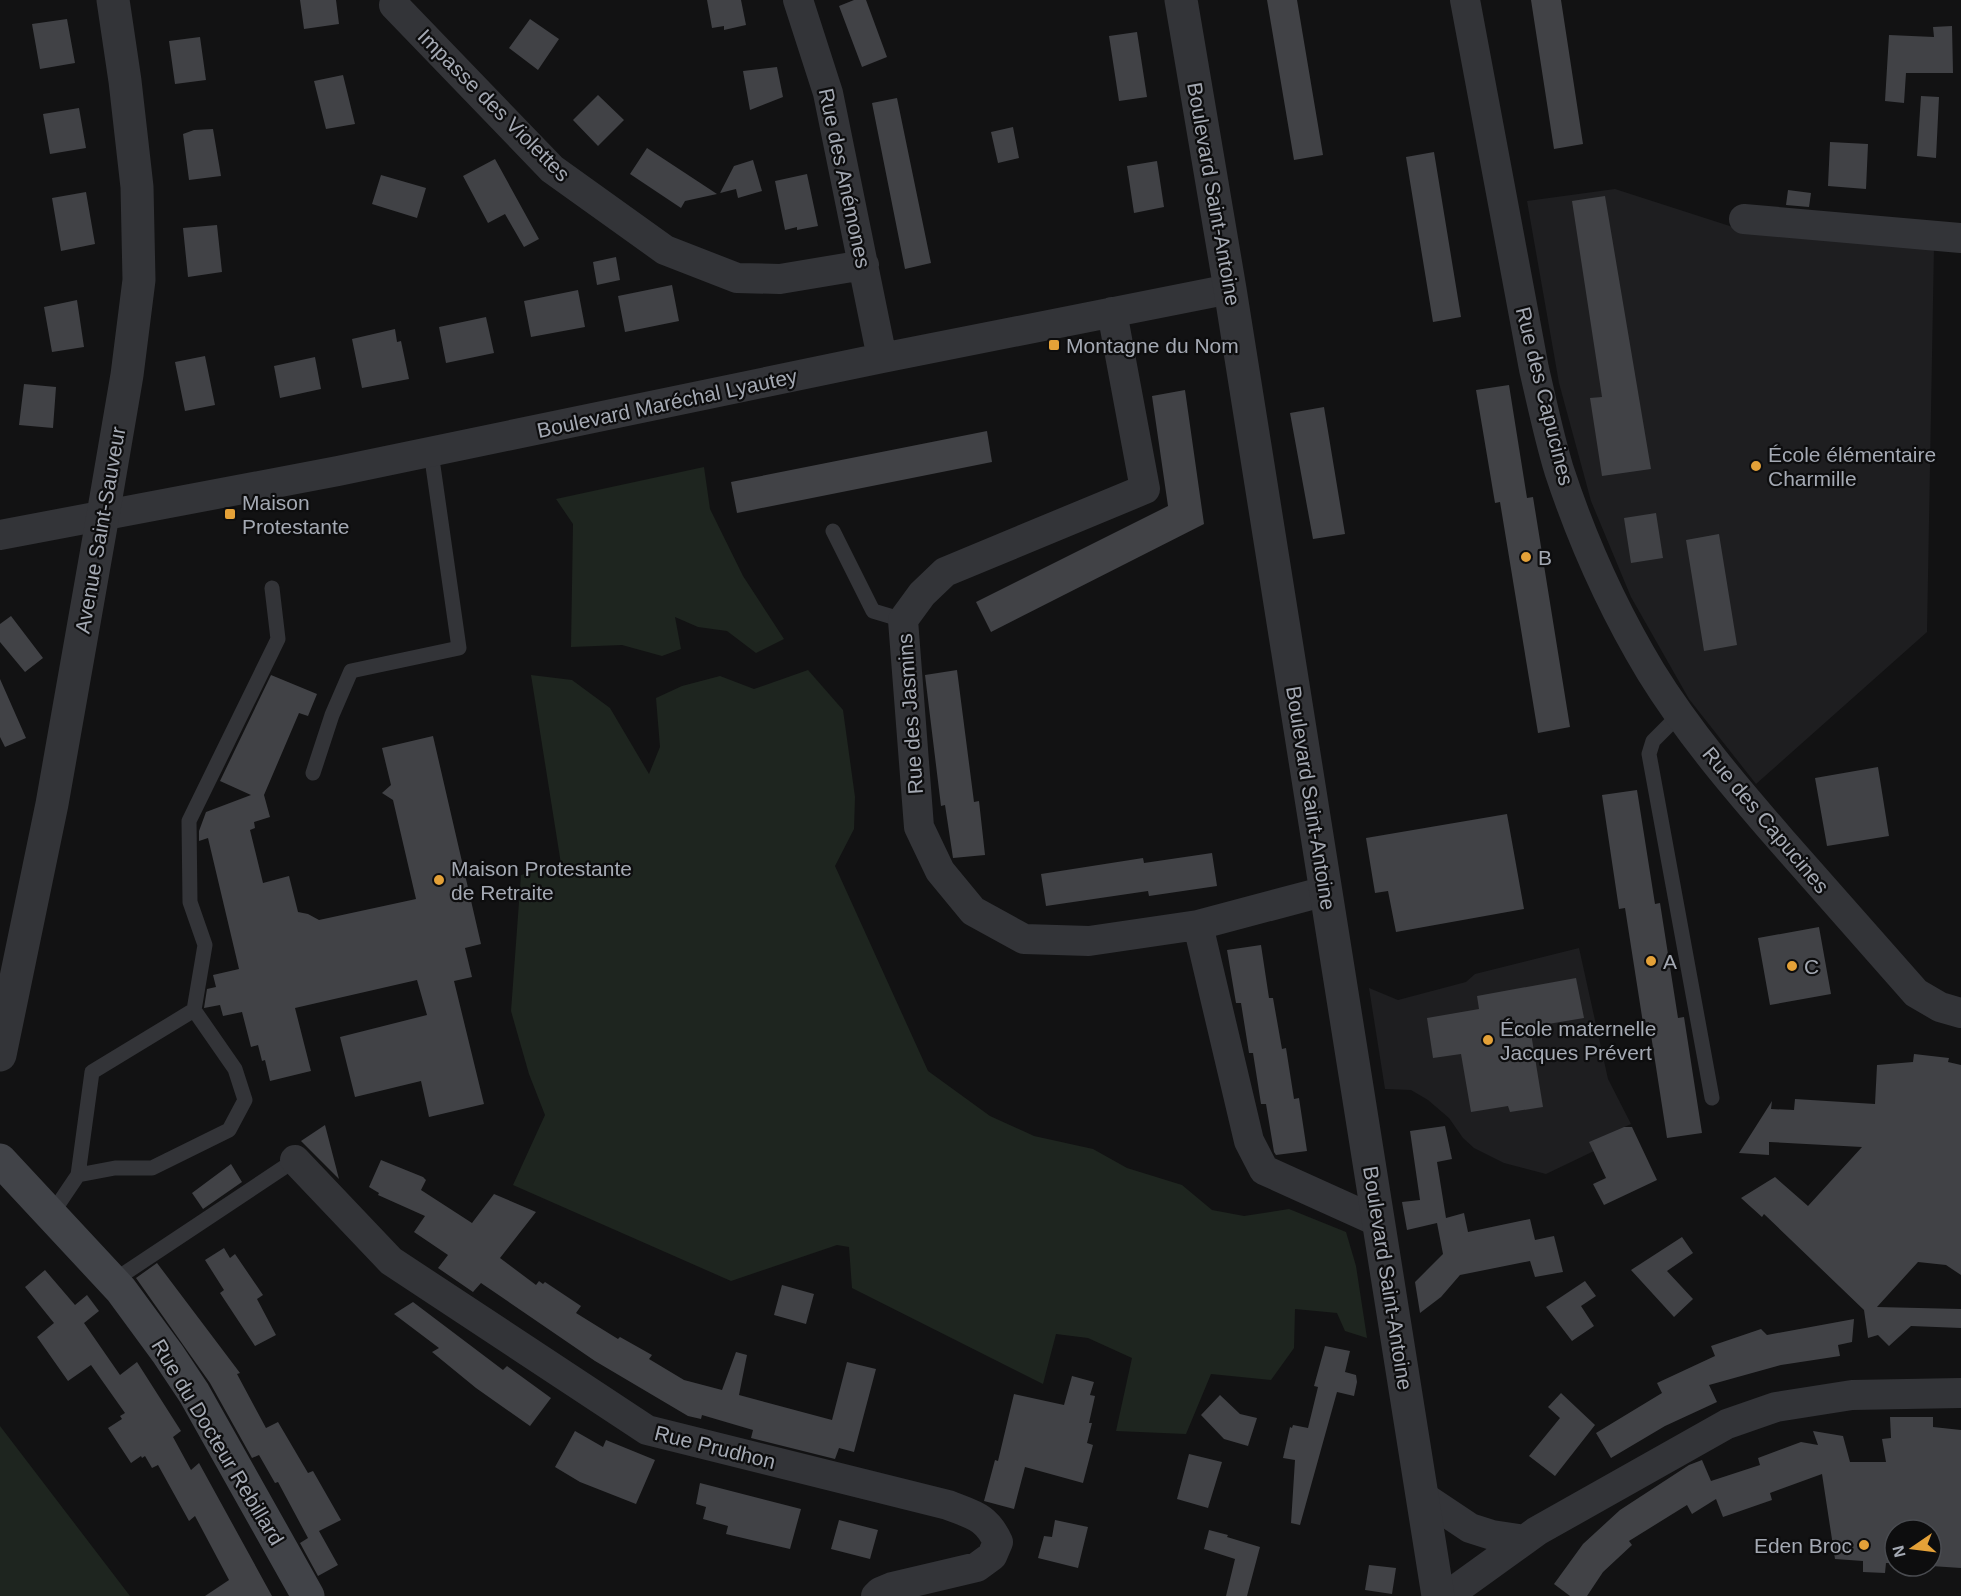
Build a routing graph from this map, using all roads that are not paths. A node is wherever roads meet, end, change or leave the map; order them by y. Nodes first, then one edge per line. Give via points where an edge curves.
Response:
1 (113, 0) edge
2 (798, 0) edge
3 (1181, 0) edge
4 (1465, 0) edge
5 (394, 5) dead end
6 (1744, 219) dead end
7 (1961, 238) edge
8 (864, 265) junction
9 (1230, 289) junction
10 (1112, 312) junction
11 (882, 358) junction
12 (431, 452) junction
13 (104, 515) junction
14 (833, 531) dead end
15 (0, 535) edge
16 (272, 588) dead end
17 (903, 620) junction
18 (1679, 715) junction
19 (313, 773) dead end
20 (1326, 891) junction
21 (1198, 925) junction
22 (194, 1010) junction
23 (1961, 1013) edge
24 (0, 1055) edge
25 (1712, 1098) dead end
26 (0, 1160) edge
27 (295, 1160) joint
28 (78, 1175) junction
29 (51, 1215) junction
30 (1379, 1222) junction
31 (113, 1281) junction
32 (1961, 1393) edge
33 (1422, 1496) junction
34 (1525, 1540) junction
35 (308, 1596) edge
36 (876, 1596) edge
37 (1438, 1596) edge
38 (1447, 1596) edge

1 - 13 street, Avenue Saint-Sauveur via 137,187 139,280
2 - 8 street, Rue des Anémones via 828,93
3 - 9 street, Boulevard Saint-Antoine
4 - 18 street, Rue des Capucines via 1534,369 1559,469 1590,553 1619,614
5 - 8 street, Impasse des Violettes via 552,169 665,250 737,278 780,279
6 - 7 street
8 - 11 street, Rue des Anémones
9 - 10 street, Boulevard Maréchal Lyautey
9 - 20 street, Boulevard Saint-Antoine
10 - 11 street, Boulevard Maréchal Lyautey
10 - 17 street, Rue des Jasmins via 1145,489 945,572
11 - 12 street, Boulevard Maréchal Lyautey
12 - 13 street, Boulevard Maréchal Lyautey
12 - 19 lane via 459,648 351,671
13 - 15 street, Boulevard Maréchal Lyautey
13 - 24 street, Avenue Saint-Sauveur via 52,804
14 - 17 lane via 873,611
16 - 22 lane via 278,639 189,821 190,902 205,945
17 - 21 street, Rue des Jasmins via 919,827 940,871 973,911 1024,939 1089,941
18 - 23 street, Rue des Capucines via 1748,802 1916,993 1940,1007
18 - 25 lane via 1653,741 1649,754
20 - 21 street, Rue des Jasmins
20 - 30 street, Boulevard Saint-Antoine
21 - 30 street via 1249,1141 1264,1170
22 - 28 lane via 92,1072
22 - 28 lane via 235,1069 245,1100 228,1130 152,1168 115,1168
26 - 29 main road, Rue du Docteur Rebillard
27 - 31 lane
27 - 36 street, Rue Prudhon via 391,1261 646,1430 948,1505 992,1528 998,1542 992,1556 977,1567 892,1587
28 - 29 lane
29 - 31 main road, Rue du Docteur Rebillard
30 - 33 street, Boulevard Saint-Antoine
31 - 35 main road, Rue du Docteur Rebillard via 194,1393
32 - 34 street via 1852,1395 1776,1407 1727,1424
33 - 34 street via 1470,1528
33 - 37 street, Boulevard Saint-Antoine
34 - 38 street

